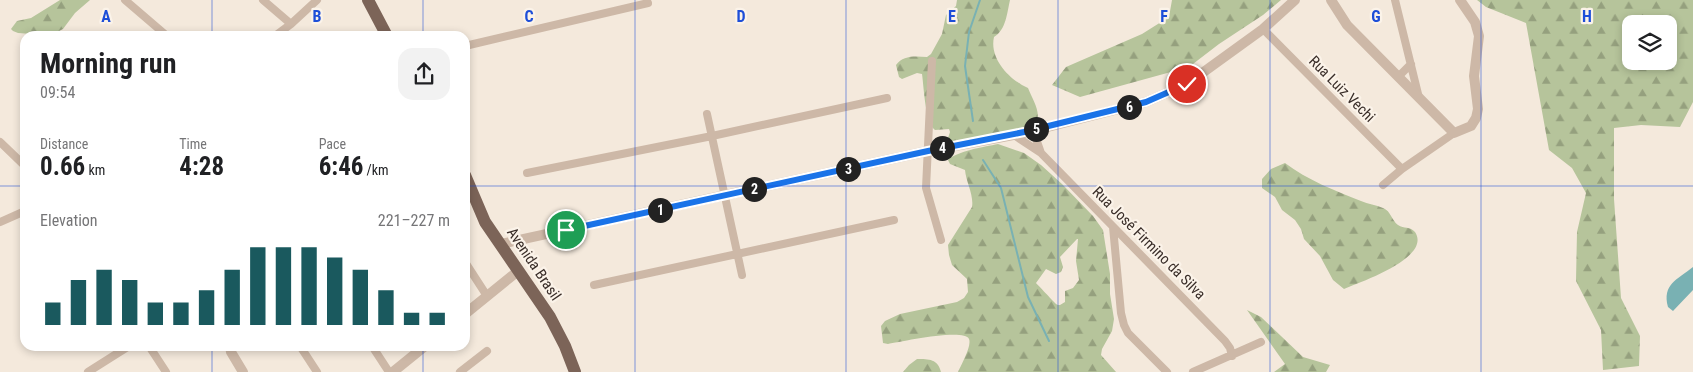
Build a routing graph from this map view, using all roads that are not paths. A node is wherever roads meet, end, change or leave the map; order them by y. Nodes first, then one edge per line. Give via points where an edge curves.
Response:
1 (125, 0) edge
2 (264, 0) edge
3 (317, 0) edge
4 (368, 0) edge
5 (1296, 0) edge
6 (1331, 0) edge
7 (1395, 0) edge
8 (1460, 0) edge
9 (648, 4) dead end
10 (291, 24) junction
11 (1263, 29) junction
12 (161, 31) edge
13 (282, 31) edge
14 (384, 31) edge
15 (470, 45) edge
16 (932, 61) dead end
17 (1411, 64) junction
18 (1398, 77) junction
19 (886, 98) dead end
20 (1420, 100) junction
21 (707, 114) dead end
22 (1032, 130) junction
23 (1454, 133) junction
24 (1014, 135) junction
25 (712, 136) junction
26 (0, 142) edge
27 (928, 151) junction
28 (1041, 153) junction
29 (20, 161) edge
30 (1402, 169) junction
31 (527, 173) dead end
32 (1383, 185) dead end
33 (725, 195) junction
34 (470, 196) edge
35 (20, 213) edge
36 (894, 220) dead end
37 (0, 222) edge
38 (1113, 227) junction
39 (942, 240) dead end
40 (501, 244) junction
41 (737, 253) junction
42 (470, 270) edge
43 (518, 271) junction
44 (742, 274) dead end
45 (594, 285) dead end
46 (487, 296) junction
47 (470, 310) edge
48 (1262, 342) dead end
49 (122, 351) edge
50 (153, 351) edge
51 (231, 351) edge
52 (303, 351) edge
53 (375, 351) edge
54 (419, 351) edge
55 (487, 351) dead end
56 (1232, 356) junction
57 (94, 371) edge
58 (166, 372) edge
59 (243, 372) edge
60 (317, 372) edge
61 (389, 372) edge
62 (393, 372) edge
63 (460, 372) edge
64 (575, 372) edge
65 (1167, 372) edge
66 (1193, 372) edge

1 - 12 street
2 - 10 street
3 - 10 street
4 - 14 main road
5 - 11 street
6 - 18 street via 1347,25
7 - 17 street
8 - 23 street via 1475,22 1479,36 1474,76 1478,109 1471,126
9 - 15 street
10 - 13 street
11 - 22 street via 1187,84 1166,95
11 - 30 street, Rua Luiz Vechi
16 - 27 street
17 - 18 street
17 - 20 street
18 - 20 street
19 - 25 street
20 - 23 street
21 - 25 street
22 - 24 street
22 - 28 street, Rua José Firmino da Silva
23 - 30 street
24 - 27 street
24 - 28 street, Rua José Firmino da Silva
25 - 31 street
25 - 33 street
26 - 29 street
27 - 33 street
27 - 39 street via 926,188
28 - 38 street, Rua José Firmino da Silva
30 - 32 street
33 - 40 street
33 - 41 street
34 - 40 main road, Avenida Brasil
35 - 37 street
36 - 41 street
38 - 56 street, Rua José Firmino da Silva via 1226,341
38 - 65 street via 1124,325
40 - 43 main road, Avenida Brasil
41 - 44 street
41 - 45 street
42 - 46 street
43 - 46 street
43 - 64 main road, Avenida Brasil via 550,317 566,346
46 - 47 street
48 - 56 street
49 - 57 street
50 - 58 street
51 - 59 street
52 - 60 street
53 - 61 street
54 - 62 street
55 - 63 street
56 - 66 street

